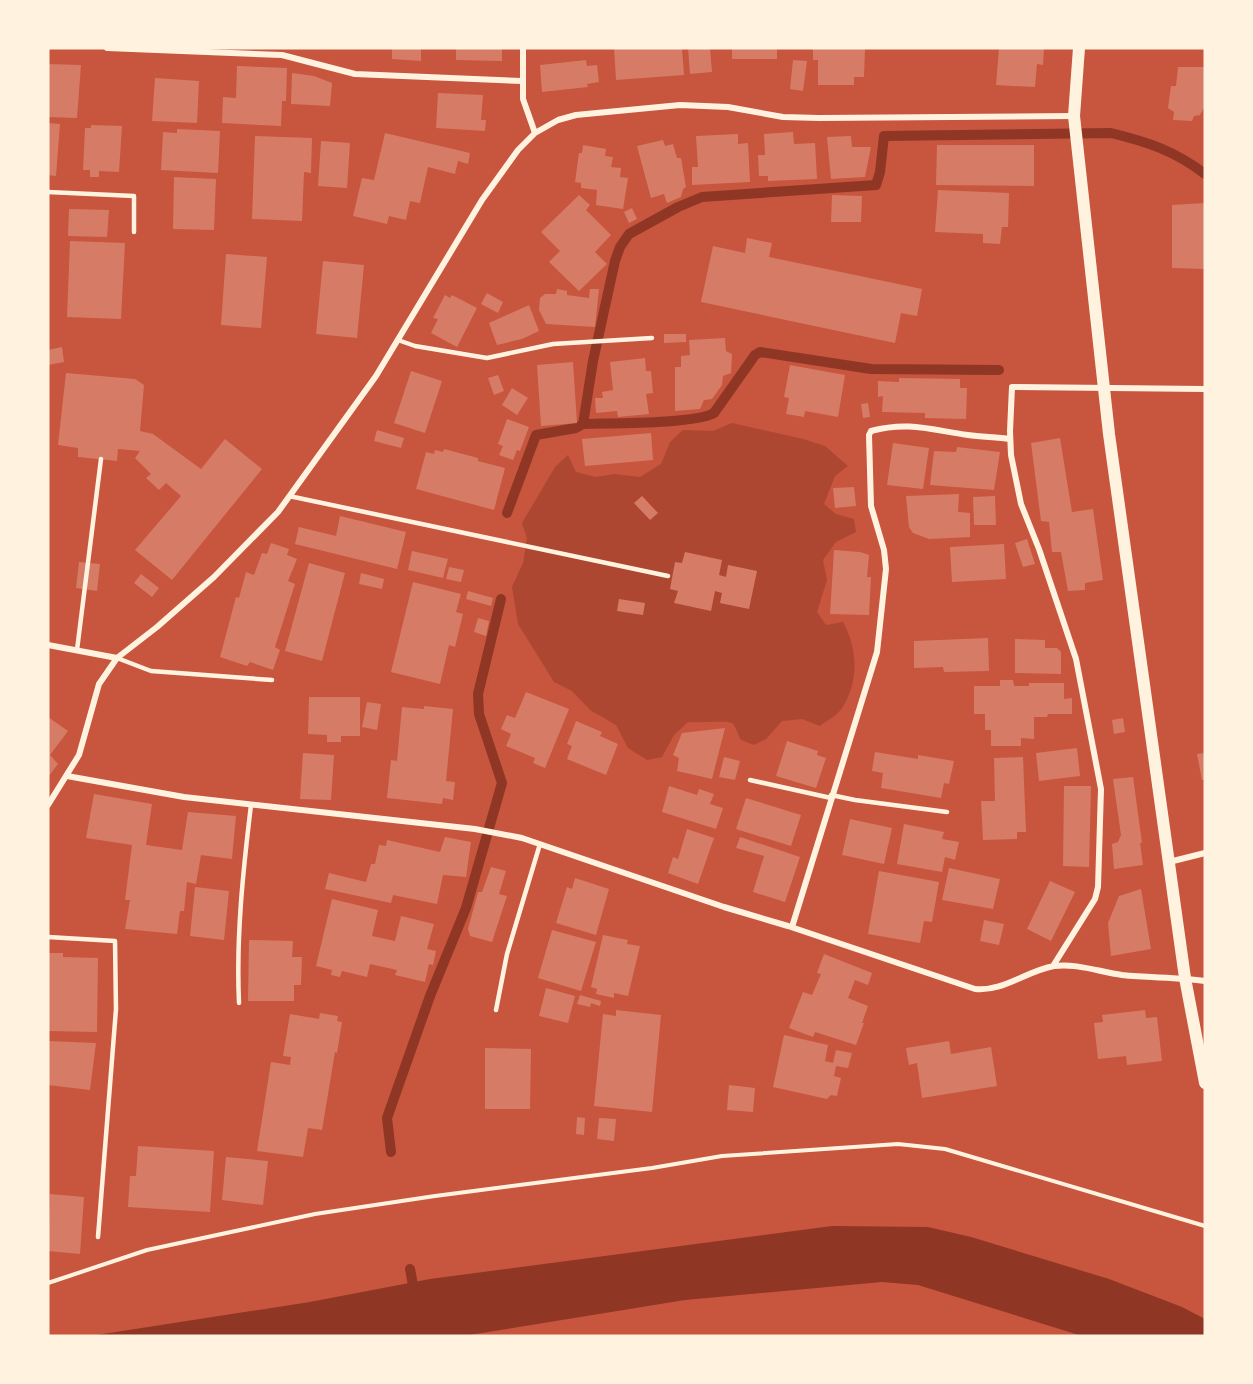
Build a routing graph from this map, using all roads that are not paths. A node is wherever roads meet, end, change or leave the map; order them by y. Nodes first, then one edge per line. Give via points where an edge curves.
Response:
1 (107, 48) edge
2 (523, 48) edge
3 (1079, 48) edge
4 (522, 81) junction
5 (1074, 116) junction
6 (535, 132) junction
7 (48, 192) edge
8 (134, 232) dead end
9 (652, 338) dead end
10 (398, 340) junction
11 (1104, 389) junction
12 (1205, 389) edge
13 (1010, 439) junction
14 (101, 459) dead end
15 (289, 496) junction
16 (668, 576) dead end
17 (48, 645) edge
18 (77, 650) junction
19 (117, 658) junction
20 (272, 680) dead end
21 (67, 776) junction
22 (750, 780) dead end
23 (831, 797) junction
24 (48, 805) edge
25 (251, 805) junction
26 (947, 812) dead end
27 (540, 844) junction
28 (1205, 853) edge
29 (1169, 862) junction
30 (792, 927) junction
31 (48, 937) edge
32 (1052, 967) junction
33 (1185, 978) junction
34 (1205, 981) edge
35 (238, 1003) dead end
36 (496, 1010) dead end
37 (1205, 1083) edge
38 (98, 1237) dead end

1 - 4 street via 282,55 355,74
2 - 4 street
3 - 5 main road
4 - 6 street
5 - 6 street via 783,117 728,107 680,105 576,115
5 - 11 main road
6 - 10 street via 482,200
7 - 8 lane via 134,195
9 - 10 lane via 536,346 487,358
10 - 15 street
11 - 12 street
11 - 13 street via 1012,387
11 - 29 main road
13 - 23 street via 915,425 871,431 871,506 886,568 882,610 870,679
13 - 32 street via 1021,504 1076,659 1101,789 1095,899
14 - 18 lane
15 - 16 lane
15 - 19 street via 214,577
17 - 18 street
18 - 19 street
19 - 20 lane via 151,671
19 - 21 street via 99,684 79,755
21 - 24 street
21 - 25 street
22 - 23 lane
23 - 26 lane
23 - 30 street
25 - 27 street via 475,829
25 - 35 lane via 240,912
27 - 30 street
27 - 36 lane via 507,954
28 - 29 street
29 - 33 main road
30 - 32 street via 975,989 992,989
31 - 38 lane via 115,941 116,1010
32 - 33 street
33 - 34 street
33 - 37 main road

